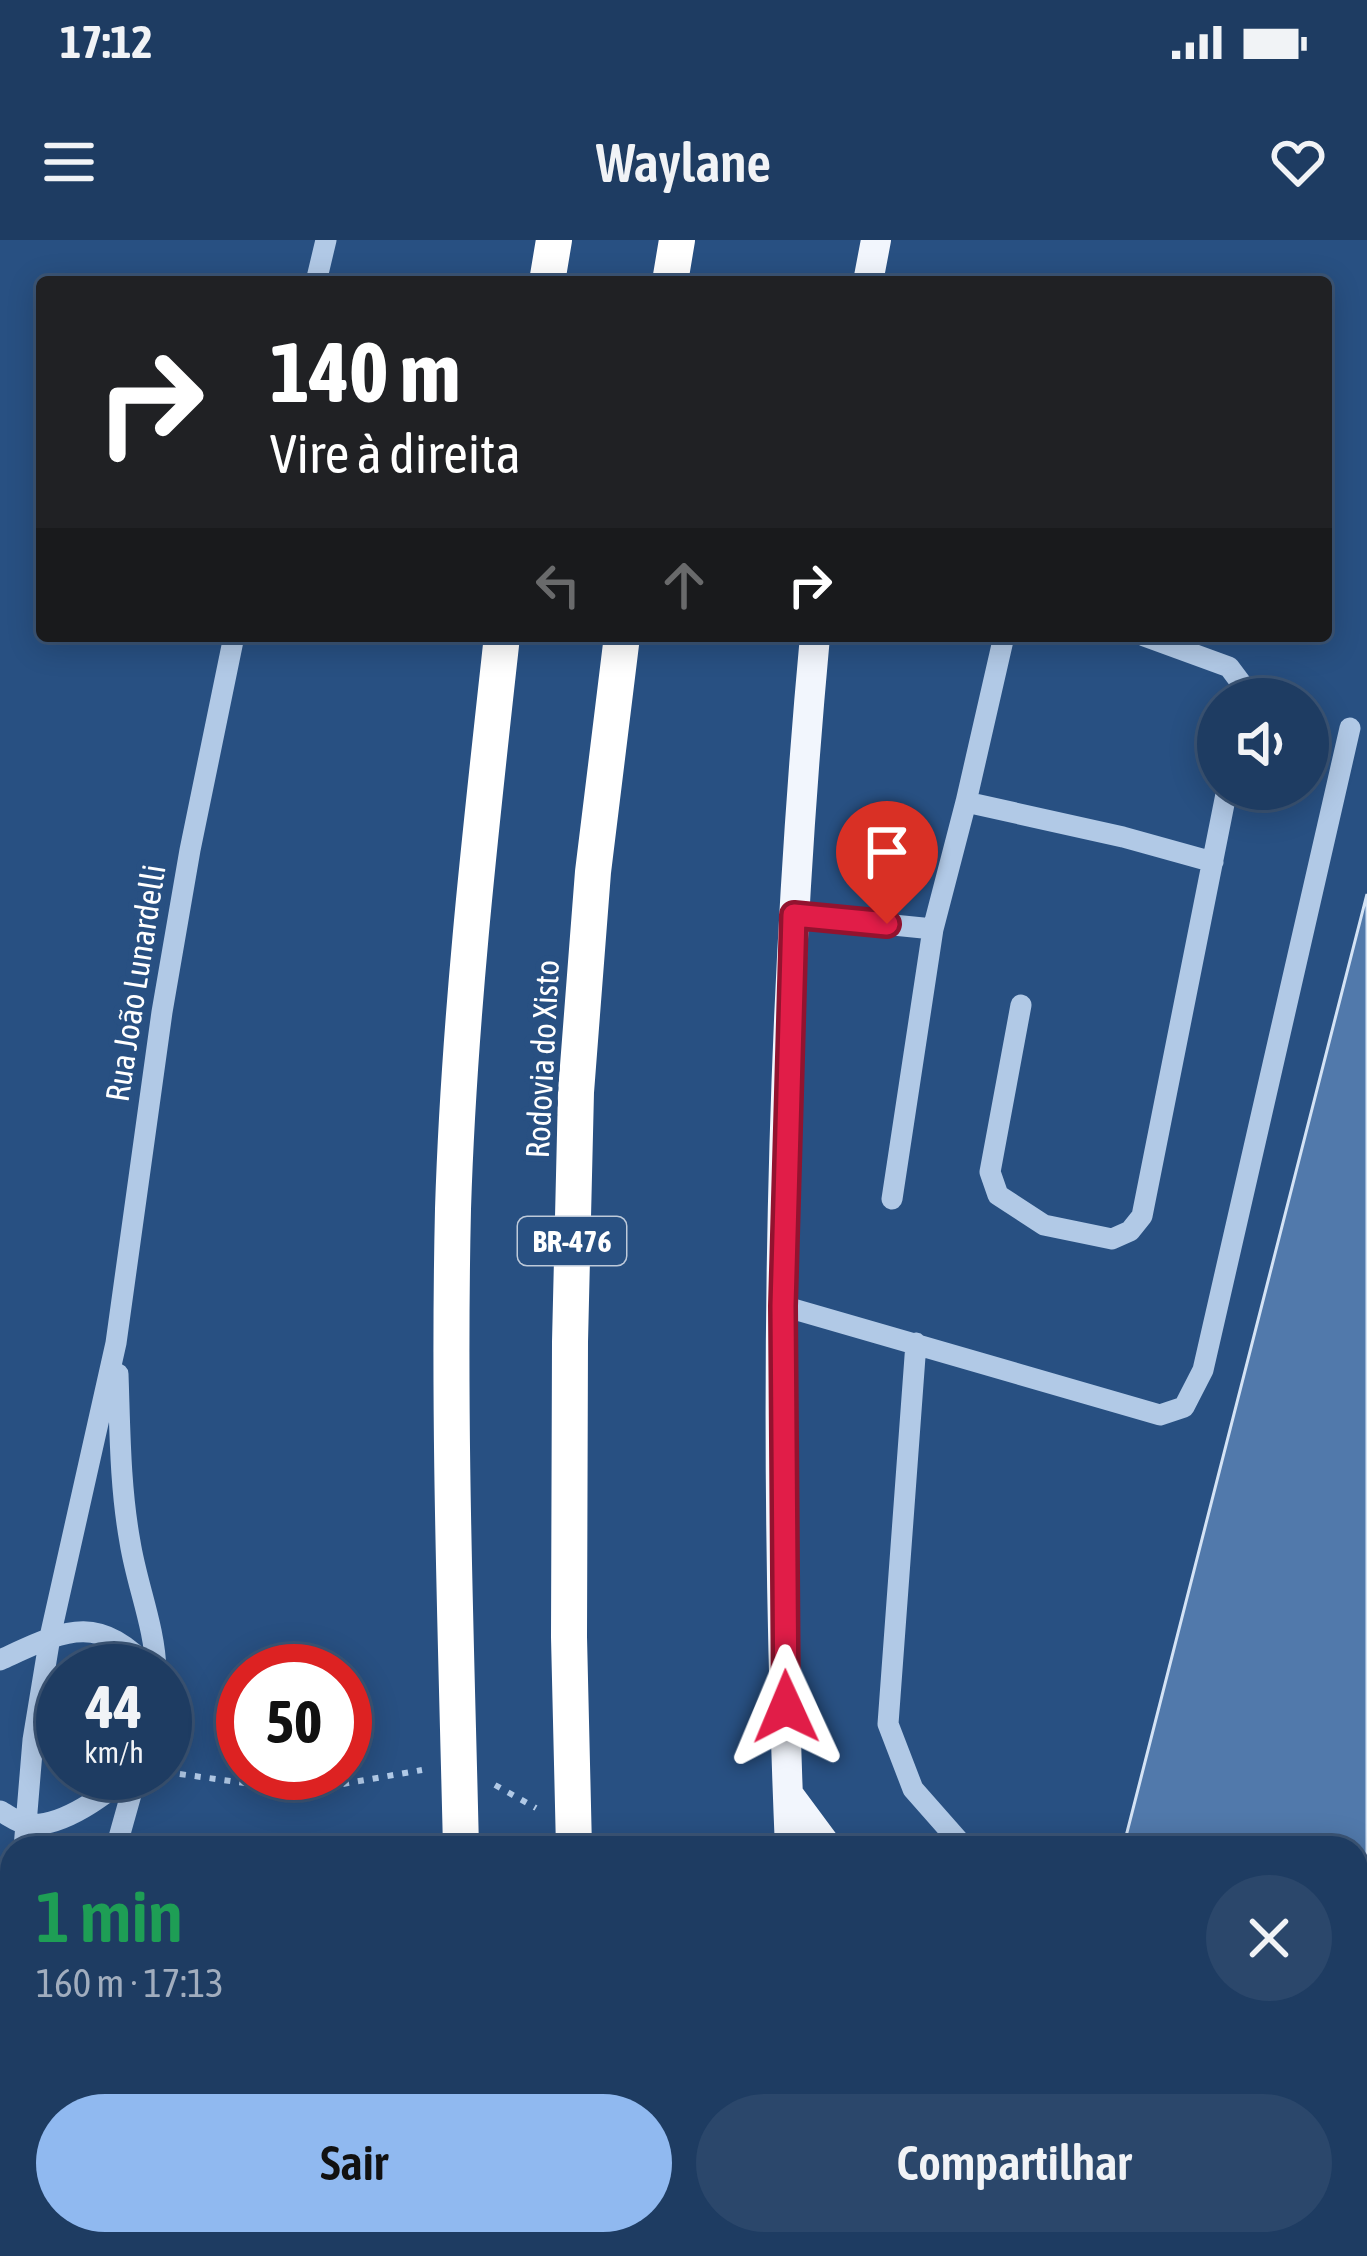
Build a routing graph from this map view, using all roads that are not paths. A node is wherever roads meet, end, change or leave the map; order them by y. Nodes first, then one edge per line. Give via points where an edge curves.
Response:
1 (326, 240) edge
2 (554, 240) edge
3 (677, 240) edge
4 (876, 240) edge
5 (317, 276) edge
6 (548, 276) edge
7 (671, 276) edge
8 (869, 276) edge
9 (233, 642) edge
10 (501, 642) edge
11 (621, 642) edge
12 (814, 642) edge
13 (1003, 642) edge
14 (1160, 642) edge
15 (1237, 678) edge
16 (1350, 728) dead end
17 (966, 802) junction
18 (1223, 810) edge
19 (1213, 862) junction
20 (794, 915) junction
21 (933, 929) junction
22 (1021, 1004) dead end
23 (892, 1199) dead end
24 (783, 1306) junction
25 (116, 1343) junction
26 (916, 1343) junction
27 (50, 1637) junction
28 (124, 1644) edge
29 (153, 1644) edge
30 (0, 1660) edge
31 (788, 1794) junction
32 (95, 1800) edge
33 (128, 1800) edge
34 (0, 1811) edge
35 (25, 1824) junction
36 (24, 1836) edge
37 (119, 1836) edge
38 (461, 1836) edge
39 (573, 1836) edge
40 (790, 1836) edge
41 (819, 1836) edge
42 (954, 1836) edge

1 - 5 street
2 - 6 highway
3 - 7 highway
4 - 8 main road
9 - 25 street, Rua João Lunardelli via 162,1012
10 - 38 highway via 453,1208
11 - 39 highway, Rodovia do Xisto / BR-476 via 576,1092
12 - 20 main road
13 - 17 street
14 - 15 street via 1228,667
16 - 26 street via 1203,1370 1184,1407 1160,1415
17 - 19 street
17 - 21 street
18 - 19 street
19 - 22 street via 1142,1216 1112,1239 1045,1225 998,1195 990,1172
20 - 21 street
20 - 24 main road
21 - 23 street
24 - 26 street
24 - 31 main road
25 - 27 street, Rua João Lunardelli
25 - 29 street, Rua João Lunardelli via 125,1509
26 - 42 street via 888,1724 913,1789
27 - 28 street via 108,1634
27 - 30 street
27 - 35 street, Rua João Lunardelli
31 - 40 main road
31 - 41 main road
32 - 35 street via 51,1822
33 - 37 street
34 - 35 street
35 - 36 street, Rua João Lunardelli

